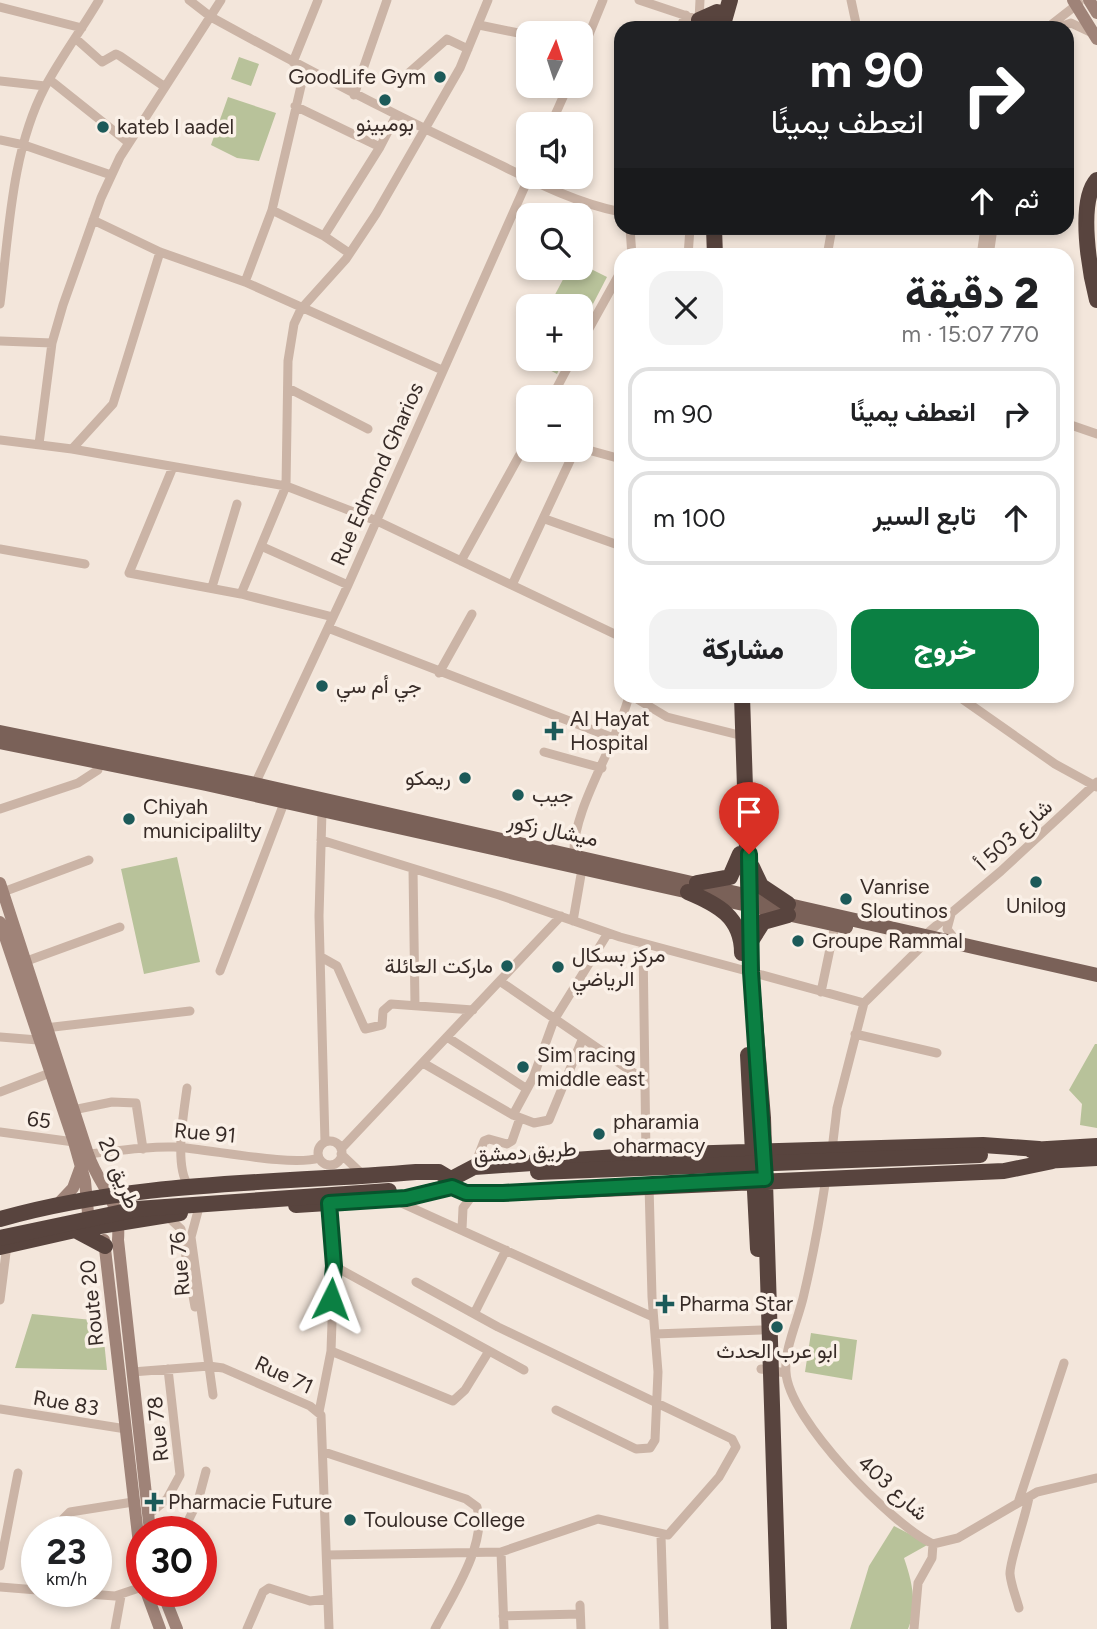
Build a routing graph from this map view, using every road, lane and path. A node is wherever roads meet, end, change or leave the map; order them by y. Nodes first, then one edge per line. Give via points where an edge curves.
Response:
1 (99, 0) edge
2 (189, 0) edge
3 (221, 0) edge
4 (318, 0) edge
5 (387, 0) edge
6 (488, 0) edge
7 (603, 0) edge
8 (639, 0) edge
9 (700, 0) edge
10 (730, 0) edge
11 (851, 0) edge
12 (1089, 0) edge
13 (1077, 1) edge
14 (0, 7) edge
15 (1097, 13) edge
16 (211, 17) junction
17 (707, 17) edge
18 (724, 21) edge
19 (856, 21) edge
20 (1055, 21) edge
21 (593, 23) edge
22 (479, 24) junction
23 (1074, 24) edge
24 (82, 28) junction
25 (516, 32) edge
26 (1096, 37) edge
27 (75, 38) junction
28 (468, 49) junction
29 (293, 62) junction
30 (305, 69) junction
31 (404, 77) dead end
32 (0, 81) edge
33 (47, 83) junction
34 (165, 87) junction
35 (354, 94) junction
36 (295, 106) junction
37 (396, 116) junction
38 (425, 129) junction
39 (0, 140) edge
40 (129, 143) junction
41 (24, 145) junction
42 (380, 147) junction
43 (516, 171) edge
44 (111, 175) junction
45 (1097, 180) edge
46 (524, 189) edge
47 (557, 189) edge
48 (272, 210) junction
49 (614, 210) edge
50 (93, 220) junction
51 (631, 235) edge
52 (324, 236) junction
53 (631, 240) junction
54 (628, 248) edge
55 (632, 248) edge
56 (160, 253) junction
57 (349, 253) junction
58 (1094, 269) edge
59 (245, 282) junction
60 (614, 287) edge
61 (1097, 300) edge
62 (0, 304) edge
63 (301, 309) junction
64 (593, 323) edge
65 (0, 341) edge
66 (52, 343) junction
67 (442, 370) junction
68 (288, 388) junction
69 (1074, 428) edge
70 (368, 429) dead end
71 (1097, 436) edge
72 (0, 440) edge
73 (39, 444) junction
74 (72, 449) junction
75 (593, 451) edge
76 (614, 457) edge
77 (516, 462) edge
78 (570, 462) edge
79 (173, 467) junction
80 (286, 486) junction
81 (237, 504) dead end
82 (545, 519) junction
83 (377, 521) junction
84 (614, 544) edge
85 (262, 547) junction
86 (0, 549) edge
87 (461, 561) junction
88 (85, 564) dead end
89 (348, 585) junction
90 (512, 585) junction
91 (212, 587) junction
92 (241, 594) junction
93 (472, 614) dead end
94 (333, 617) junction
95 (328, 628) junction
96 (614, 634) edge
97 (439, 673) junction
98 (628, 703) edge
99 (643, 703) edge
100 (734, 703) edge
101 (741, 703) edge
102 (968, 703) edge
103 (1, 726) edge
104 (739, 735) junction
105 (615, 739) junction
106 (0, 742) edge
107 (0, 750) edge
108 (544, 752) dead end
109 (602, 768) junction
110 (98, 770) junction
111 (1096, 785) edge
112 (254, 788) junction
113 (285, 803) junction
114 (0, 808) edge
115 (322, 811) junction
116 (321, 840) junction
117 (745, 854) junction
118 (574, 856) junction
119 (89, 860) dead end
120 (414, 869) junction
121 (582, 869) junction
122 (2, 888) edge
123 (692, 888) junction
124 (745, 900) junction
125 (788, 910) junction
126 (953, 913) junction
127 (561, 916) junction
128 (573, 921) junction
129 (0, 922) edge
130 (835, 925) junction
131 (120, 927) dead end
132 (608, 933) junction
133 (924, 940) junction
134 (746, 943) junction
135 (643, 944) junction
136 (961, 945) junction
137 (321, 957) junction
138 (24, 962) junction
139 (220, 971) dead end
140 (747, 971) junction
141 (1097, 975) edge
142 (501, 982) junction
143 (1097, 983) edge
144 (821, 992) junction
145 (864, 1003) junction
146 (415, 1005) junction
147 (473, 1010) junction
148 (190, 1011) dead end
149 (554, 1020) junction
150 (45, 1028) junction
151 (855, 1034) junction
152 (0, 1037) edge
153 (447, 1037) junction
154 (38, 1040) junction
155 (582, 1040) junction
156 (937, 1053) dead end
157 (424, 1063) junction
158 (50, 1073) junction
159 (644, 1080) junction
160 (187, 1087) dead end
161 (527, 1089) junction
162 (0, 1092) edge
163 (73, 1110) junction
164 (759, 1113) junction
165 (517, 1116) junction
166 (0, 1132) edge
167 (74, 1142) junction
168 (325, 1142) junction
169 (1097, 1146) edge
170 (182, 1148) junction
171 (143, 1149) junction
172 (1039, 1149) junction
173 (810, 1150) junction
174 (832, 1150) junction
175 (341, 1151) junction
176 (758, 1151) junction
177 (790, 1151) junction
178 (717, 1153) junction
179 (646, 1155) junction
180 (1097, 1158) edge
181 (320, 1159) junction
182 (84, 1160) junction
183 (979, 1160) junction
184 (1053, 1161) junction
185 (474, 1167) junction
186 (363, 1175) junction
187 (809, 1178) junction
188 (826, 1178) junction
189 (302, 1179) junction
190 (784, 1179) junction
191 (759, 1180) junction
192 (720, 1181) junction
193 (448, 1183) junction
194 (649, 1185) junction
195 (90, 1186) junction
196 (181, 1186) junction
197 (389, 1191) junction
198 (109, 1194) junction
199 (474, 1194) junction
200 (329, 1203) junction
201 (57, 1205) junction
202 (760, 1209) junction
203 (198, 1211) junction
204 (164, 1215) junction
205 (1, 1221) edge
206 (120, 1222) junction
207 (95, 1226) junction
208 (462, 1229) junction
209 (75, 1230) junction
210 (2, 1244) edge
211 (189, 1245) junction
212 (105, 1246) junction
213 (506, 1250) junction
214 (334, 1266) junction
215 (415, 1282) dead end
216 (192, 1287) junction
217 (0, 1300) edge
218 (202, 1314) junction
219 (474, 1314) junction
220 (653, 1317) junction
221 (761, 1330) junction
222 (655, 1334) junction
223 (205, 1346) junction
224 (331, 1351) junction
225 (489, 1351) junction
226 (1064, 1363) dead end
227 (209, 1366) junction
228 (168, 1369) junction
229 (765, 1369) junction
230 (524, 1370) dead end
231 (132, 1372) junction
232 (786, 1373) junction
233 (213, 1395) dead end
234 (657, 1402) junction
235 (0, 1409) edge
236 (556, 1410) dead end
237 (319, 1412) junction
238 (126, 1429) junction
239 (324, 1452) junction
240 (206, 1471) dead end
241 (18, 1473) dead end
242 (1097, 1478) edge
243 (1029, 1497) junction
244 (133, 1502) junction
245 (1018, 1503) junction
246 (148, 1515) joint
247 (66, 1516) edge
248 (135, 1516) edge
249 (190, 1516) edge
250 (661, 1536) junction
251 (933, 1544) junction
252 (472, 1552) junction
253 (501, 1552) junction
254 (327, 1555) junction
255 (0, 1566) edge
256 (0, 1587) edge
257 (21, 1589) edge
258 (126, 1594) edge
259 (112, 1595) edge
260 (121, 1596) junction
261 (328, 1599) junction
262 (152, 1607) edge
263 (168, 1607) edge
264 (1019, 1608) dead end
265 (503, 1616) junction
266 (115, 1629) edge
267 (160, 1629) edge
268 (177, 1629) edge
269 (247, 1629) edge
270 (328, 1629) edge
271 (435, 1629) edge
272 (504, 1629) edge
273 (581, 1629) edge
274 (664, 1629) edge
275 (772, 1629) edge
276 (779, 1629) edge
277 (914, 1629) edge

1 - 24 street
2 - 16 street
3 - 16 street
4 - 29 street
5 - 35 street
6 - 22 street
7 - 21 street
8 - 17 street
9 - 17 street
10 - 18 highway
11 - 19 street
12 - 15 main road
13 - 20 street
13 - 26 main road
14 - 24 street
16 - 29 street
16 - 34 street
22 - 25 street
22 - 28 street
23 - 26 street
24 - 27 street
27 - 33 street
27 - 34 street via 102,62 116,54
28 - 31 street via 447,39
28 - 38 street
29 - 30 street
30 - 35 street
30 - 36 street
32 - 33 street
33 - 40 street
33 - 41 street
34 - 40 street
35 - 37 street
36 - 42 street
36 - 48 street
37 - 38 street
37 - 42 street
38 - 43 street
38 - 57 street
39 - 41 street
40 - 44 street
41 - 44 street
41 - 62 street
42 - 52 street
44 - 50 street
45 - 58 highway via 1087,203
46 - 67 street, Rue Edmond Gharios
47 - 49 street
48 - 52 street
48 - 59 street
50 - 56 street
50 - 66 street
51 - 53 street
52 - 57 street
53 - 54 street
53 - 55 street
56 - 59 street
56 - 74 street via 113,404
57 - 63 street
58 - 61 highway
59 - 63 street
60 - 64 street
63 - 67 street
63 - 68 street via 292,334
65 - 66 street
66 - 73 street
67 - 83 street, Rue Edmond Gharios
68 - 70 street
68 - 80 street
69 - 71 street
72 - 73 street
73 - 74 street
74 - 79 street
75 - 76 street
77 - 87 street
78 - 82 street
79 - 80 street
79 - 91 street via 129,573
80 - 83 street
80 - 85 street
81 - 91 street
82 - 84 street
82 - 90 street
83 - 87 street
83 - 89 street, Rue Edmond Gharios
85 - 89 street
85 - 92 street
86 - 88 street
87 - 90 street
89 - 94 street, Rue Edmond Gharios
90 - 96 street
91 - 92 street
92 - 94 street
93 - 97 street
94 - 95 street, Rue Edmond Gharios
95 - 97 street
95 - 112 street, Rue Edmond Gharios
97 - 105 street
98 - 105 street
99 - 104 street via 667,717
100 - 104 highway
101 - 104 highway
102 - 111 street via 1055,764
103 - 112 main road, ميشال زكور
104 - 117 highway
105 - 109 street
106 - 112 main road, ميشال زكور
107 - 110 main road
108 - 109 street
109 - 118 street via 576,832
110 - 112 main road via 220,794
110 - 114 street via 83,781
111 - 126 street, شارع 503 أ
112 - 113 main road, ميشال زكور
112 - 118 main road, ميشال زكور
113 - 115 main road, ميشال زكور
113 - 139 street
115 - 116 street
115 - 121 main road, ميشال زكور
116 - 120 street
116 - 137 street
117 - 123 highway via 730,877
117 - 124 highway
117 - 125 highway via 761,886
118 - 123 main road, ميشال زكور
119 - 122 street
120 - 127 street
120 - 146 street
121 - 123 main road, ميشال زكور
121 - 128 street
122 - 138 main road, طريق 20
123 - 124 main road, ميشال زكور
123 - 134 highway via 728,913
124 - 125 main road, ميشال زكور
124 - 134 highway
125 - 130 main road, ميشال زكور
125 - 133 main road, ميشال زكور
125 - 134 highway via 762,922
126 - 133 street, شارع 503 أ
126 - 136 street via 947,929
127 - 128 street
127 - 142 street
128 - 132 street
129 - 154 main road
130 - 133 main road, ميشال زكور
130 - 144 street
131 - 138 street
132 - 135 street
132 - 149 street
133 - 136 main road, ميشال زكور
133 - 143 main road, ميشال زكور
133 - 145 street, شارع 503 أ
134 - 140 highway
135 - 140 street
135 - 159 street
136 - 141 main road, ميشال زكور
137 - 146 street via 337,965 365,1029 382,1025 388,1005
137 - 168 street
138 - 150 main road, طريق 20
140 - 144 street
140 - 164 highway
142 - 147 street
142 - 149 street
144 - 145 street
145 - 151 street
146 - 147 street
147 - 153 street
148 - 150 street
149 - 155 street
149 - 161 street
150 - 163 main road, طريق 20
151 - 156 street
151 - 174 street via 835,1114
152 - 154 street
153 - 157 street
153 - 161 street
154 - 158 main road
155 - 159 street
155 - 165 street via 549,1120 534,1123
157 - 165 street
157 - 175 street
158 - 162 street
158 - 167 main road
159 - 179 street
160 - 170 street
161 - 165 street
163 - 171 street via 112,1102 136,1103
163 - 182 main road, طريق 20
164 - 176 highway
164 - 177 highway via 770,1139
164 - 178 highway via 743,1144
165 - 185 street via 512,1141 484,1141
166 - 167 street, 65
167 - 182 main road
168 - 175 street via 336,1143
168 - 181 street via 319,1149
169 - 172 highway, طريق دمشق
170 - 171 street, Rue 91
170 - 181 street, Rue 91 via 299,1162
170 - 196 street
171 - 182 street, Rue 91
172 - 174 highway via 983,1145
172 - 183 highway, طريق دمشق
173 - 174 highway
173 - 177 highway
173 - 187 highway via 795,1162
175 - 181 street via 333,1164
175 - 186 street
176 - 177 highway
176 - 178 highway
176 - 191 highway
178 - 179 highway
178 - 192 highway via 728,1169
179 - 185 highway
180 - 184 highway, طريق دمشق
181 - 189 street
182 - 195 main road, طريق 20
182 - 201 main road via 72,1188
183 - 184 highway, طريق دمشق
183 - 193 highway, طريق دمشق
184 - 188 highway via 1012,1170
185 - 193 highway
186 - 189 highway
186 - 193 highway via 443,1173
187 - 188 highway
187 - 190 highway
188 - 232 street
189 - 196 highway
190 - 191 highway
190 - 202 highway
191 - 192 highway
191 - 202 highway
192 - 194 highway
192 - 202 highway via 745,1189
193 - 197 highway, طريق دمشق
193 - 199 highway via 460,1192
194 - 199 highway
194 - 220 street
195 - 198 highway
195 - 201 highway
195 - 207 main road, Route 20 via 88,1213
196 - 198 highway
197 - 200 highway
197 - 205 highway, طريق دمشق via 152,1198
197 - 208 street
197 - 210 highway, طريق دمشق, bridge via 137,1209
198 - 206 main road, طريق 20
199 - 208 street via 463,1208
200 - 203 highway
200 - 214 street
201 - 205 highway
202 - 221 highway
202 - 229 highway
203 - 204 highway
203 - 211 street, Rue 76
204 - 206 highway
204 - 211 street, Rue 76 via 177,1223
206 - 207 highway
206 - 231 main road, طريق 20
207 - 209 highway
207 - 212 main road, Route 20
208 - 213 street
209 - 210 highway
209 - 212 highway
210 - 217 street
211 - 216 street, Rue 76
211 - 218 street, Rue 76
212 - 238 main road, Route 20
213 - 219 street
213 - 220 street
214 - 224 street
214 - 225 street
215 - 219 street
216 - 218 street, Rue 76
216 - 223 street, Rue 76
218 - 223 street, Rue 76
219 - 234 street
220 - 222 street
221 - 222 street
221 - 229 highway
222 - 234 street
223 - 227 street, Rue 76
224 - 225 street via 453,1401
224 - 237 street
225 - 230 street
226 - 245 street
227 - 228 street, Rue 71
227 - 233 street, Rue 76
227 - 237 street, Rue 71 via 231,1369
228 - 231 street, Rue 71
228 - 246 street, Rue 78 via 180,1475 167,1499
229 - 232 street
229 - 275 highway
229 - 276 highway
231 - 246 main road, طريق 20
232 - 251 street, شارع 403 via 807,1419 833,1455 891,1512
234 - 236 street via 656,1440 642,1450
234 - 250 street via 736,1444 719,1477 668,1535
235 - 238 street, Rue 83
237 - 239 street, Rue 71
238 - 244 main road, Route 20
239 - 252 street via 472,1502 479,1514
239 - 254 street, Rue 71
240 - 249 street
241 - 255 street
242 - 243 street, شارع 403
243 - 245 street, شارع 403
243 - 264 street via 1010,1565
244 - 247 street
244 - 248 main road, Route 20
245 - 251 street, شارع 403 via 958,1538
250 - 253 street via 598,1518
250 - 274 street
251 - 277 street via 932,1558 918,1583
252 - 253 street
252 - 254 street
252 - 271 street
253 - 265 street
254 - 261 street, Rue 71
256 - 257 street
258 - 260 street
259 - 260 street
260 - 266 street
261 - 269 street via 310,1601 269,1588
261 - 270 street, Rue 71
262 - 267 main road
263 - 268 main road
265 - 272 street
265 - 273 street via 580,1609

